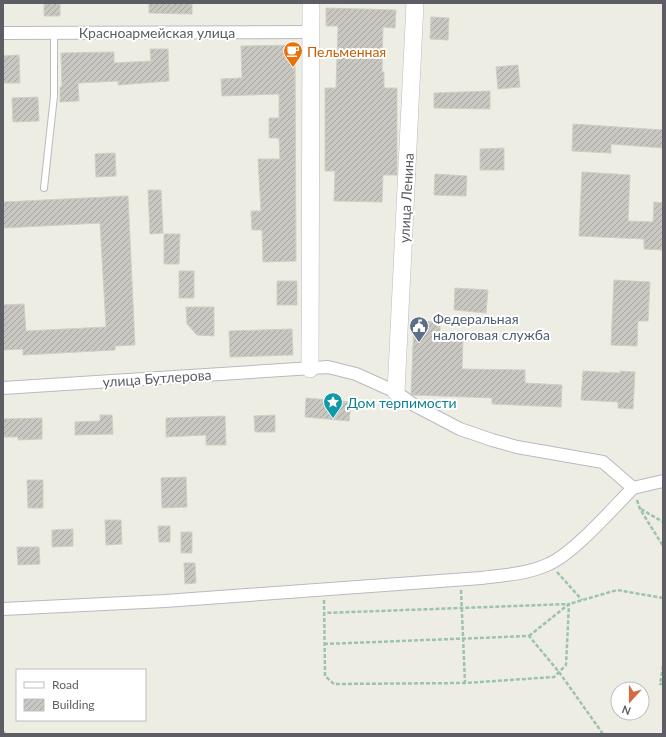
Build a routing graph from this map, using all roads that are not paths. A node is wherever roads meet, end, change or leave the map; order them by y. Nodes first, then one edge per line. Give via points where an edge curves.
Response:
1 (311, 3) edge
2 (415, 3) edge
3 (312, 32) junction
4 (3, 33) edge
5 (54, 33) junction
6 (44, 188) dead end
7 (310, 369) junction
8 (3, 388) edge
9 (396, 392) junction
10 (663, 482) edge
11 (633, 488) junction
12 (3, 609) edge

1 - 3 street
2 - 9 street, улица Ленина
3 - 5 street, Красноармейская улица
3 - 7 street
4 - 5 street, Красноармейская улица
5 - 6 lane via 54,96
7 - 8 street, улица Бутлерова
7 - 9 street, улица Бутлерова via 342,370
9 - 11 street, улица Бутлерова via 460,429 486,438 517,447 603,462
10 - 11 street
11 - 12 street via 568,552 550,564 526,573 165,601

